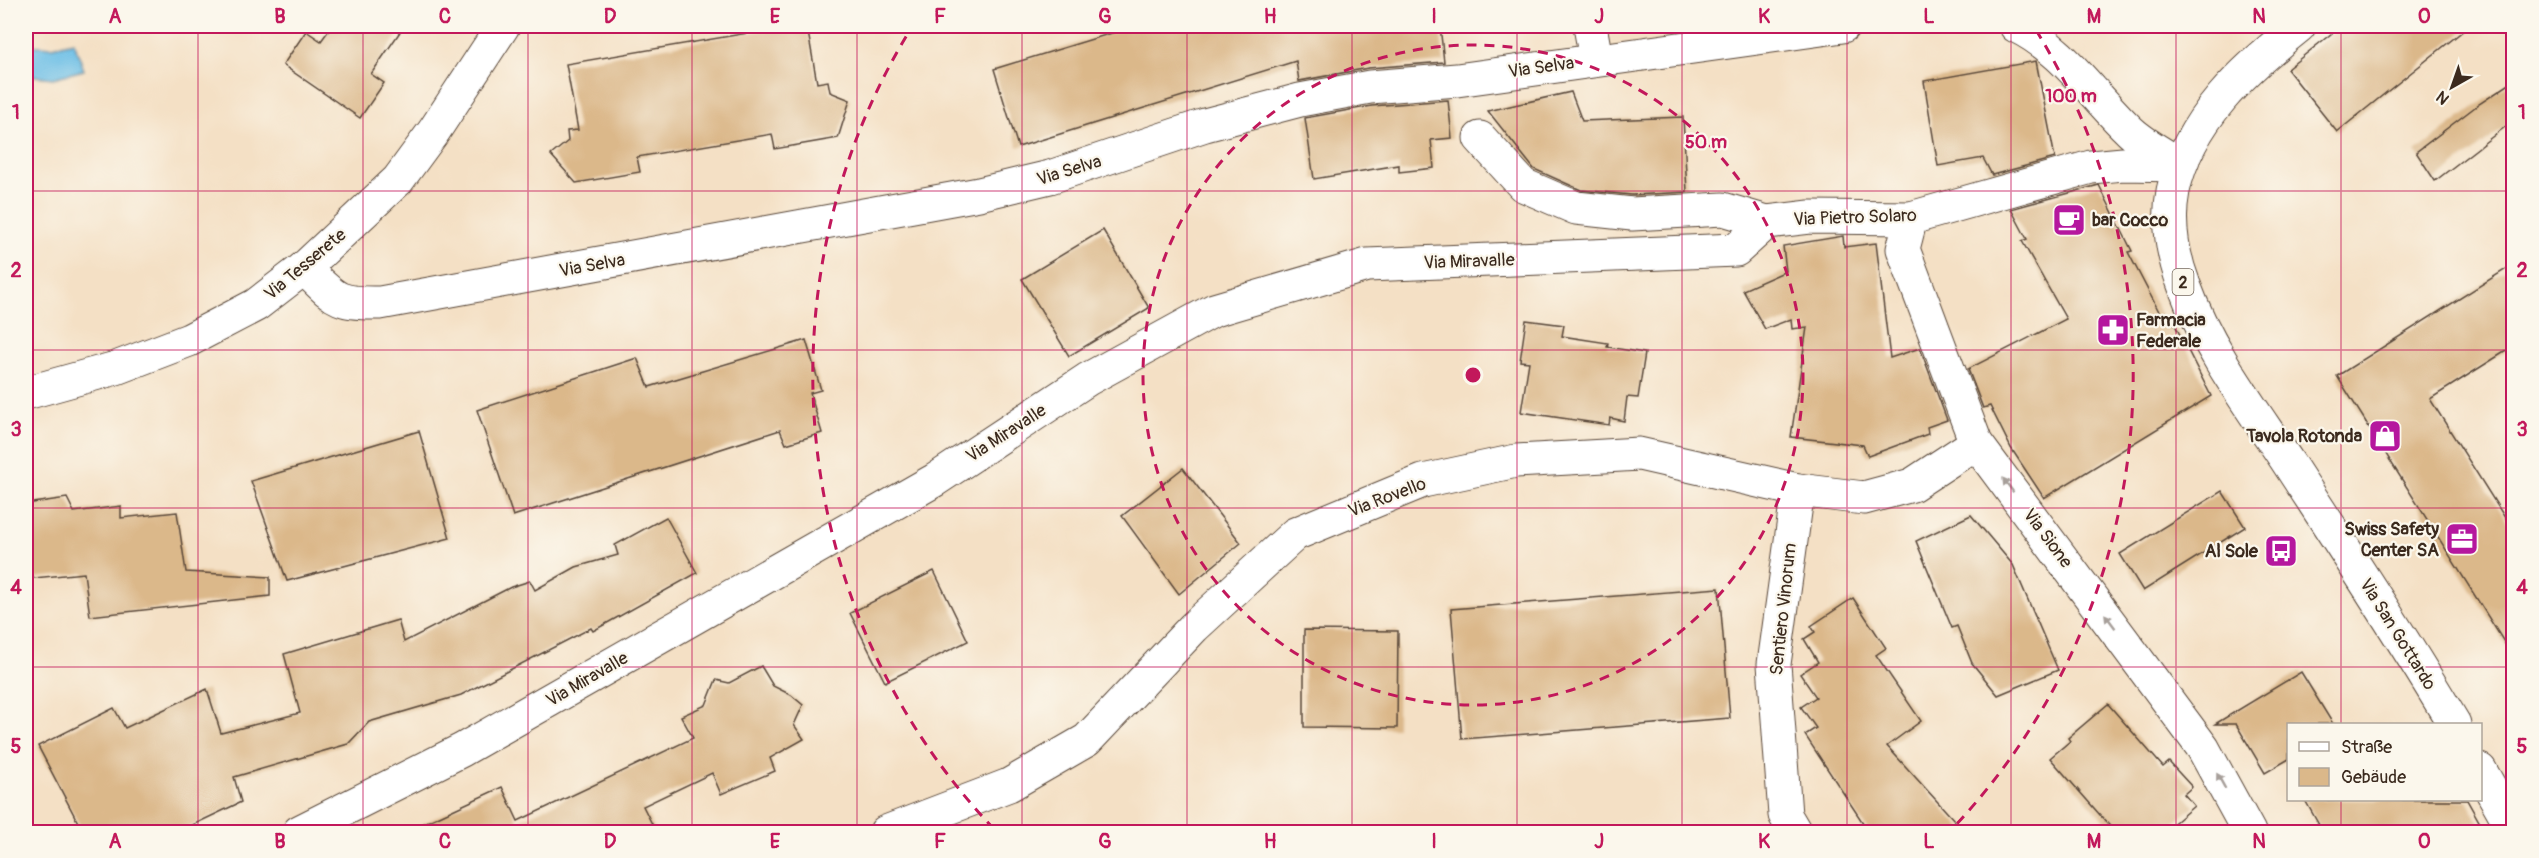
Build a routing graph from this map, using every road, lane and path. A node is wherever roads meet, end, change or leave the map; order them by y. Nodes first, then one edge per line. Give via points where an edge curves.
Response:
1 (503, 26) edge
2 (1590, 26) edge
3 (1843, 26) edge
4 (2016, 26) edge
5 (2300, 26) edge
6 (1596, 60) junction
7 (1480, 138) dead end
8 (2180, 165) junction
9 (1911, 218) junction
10 (1767, 222) junction
11 (304, 268) junction
12 (26, 393) edge
13 (1976, 444) junction
14 (1798, 490) junction
15 (2453, 723) edge
16 (2482, 772) edge
17 (2514, 830) edge
18 (299, 832) edge
19 (886, 832) edge
20 (1795, 832) edge
21 (2249, 832) edge

1 - 11 street, Via Tesserete via 398,180
2 - 6 street
3 - 6 street, Via Selva
4 - 8 street via 2032,33 2064,60 2128,130
5 - 8 street, Via San Gottardo / 2 via 2241,75 2216,104
6 - 11 street, Via Selva via 1457,80 1370,87 1300,100 1205,124 1050,177 979,194 380,303 351,303 335,297
7 - 10 street, Via Pietro Solaro via 1523,185 1576,208 1632,214 1723,209
8 - 9 street, Via Pietro Solaro via 2091,167
8 - 15 street, Via San Gottardo / 2 via 2171,227 2175,257 2201,325
9 - 10 street, Via Pietro Solaro via 1810,217
9 - 13 street, Via Sione via 1904,249
10 - 18 street, Via Miravalle via 1736,250 1367,265 1214,310 1088,379 884,510 462,750
11 - 12 street, Via Tesserete via 256,305 189,340 116,369
13 - 14 street, Via Rovello via 1912,485 1864,498
21 -> 13 street, Via Sione via 2203,748
14 - 19 street, Via Rovello via 1639,454 1516,462 1424,481 1295,534 1194,627 1087,740 1009,785
14 - 20 street, Sentiero Vinorum via 1774,664 1785,815
16 - 17 street

